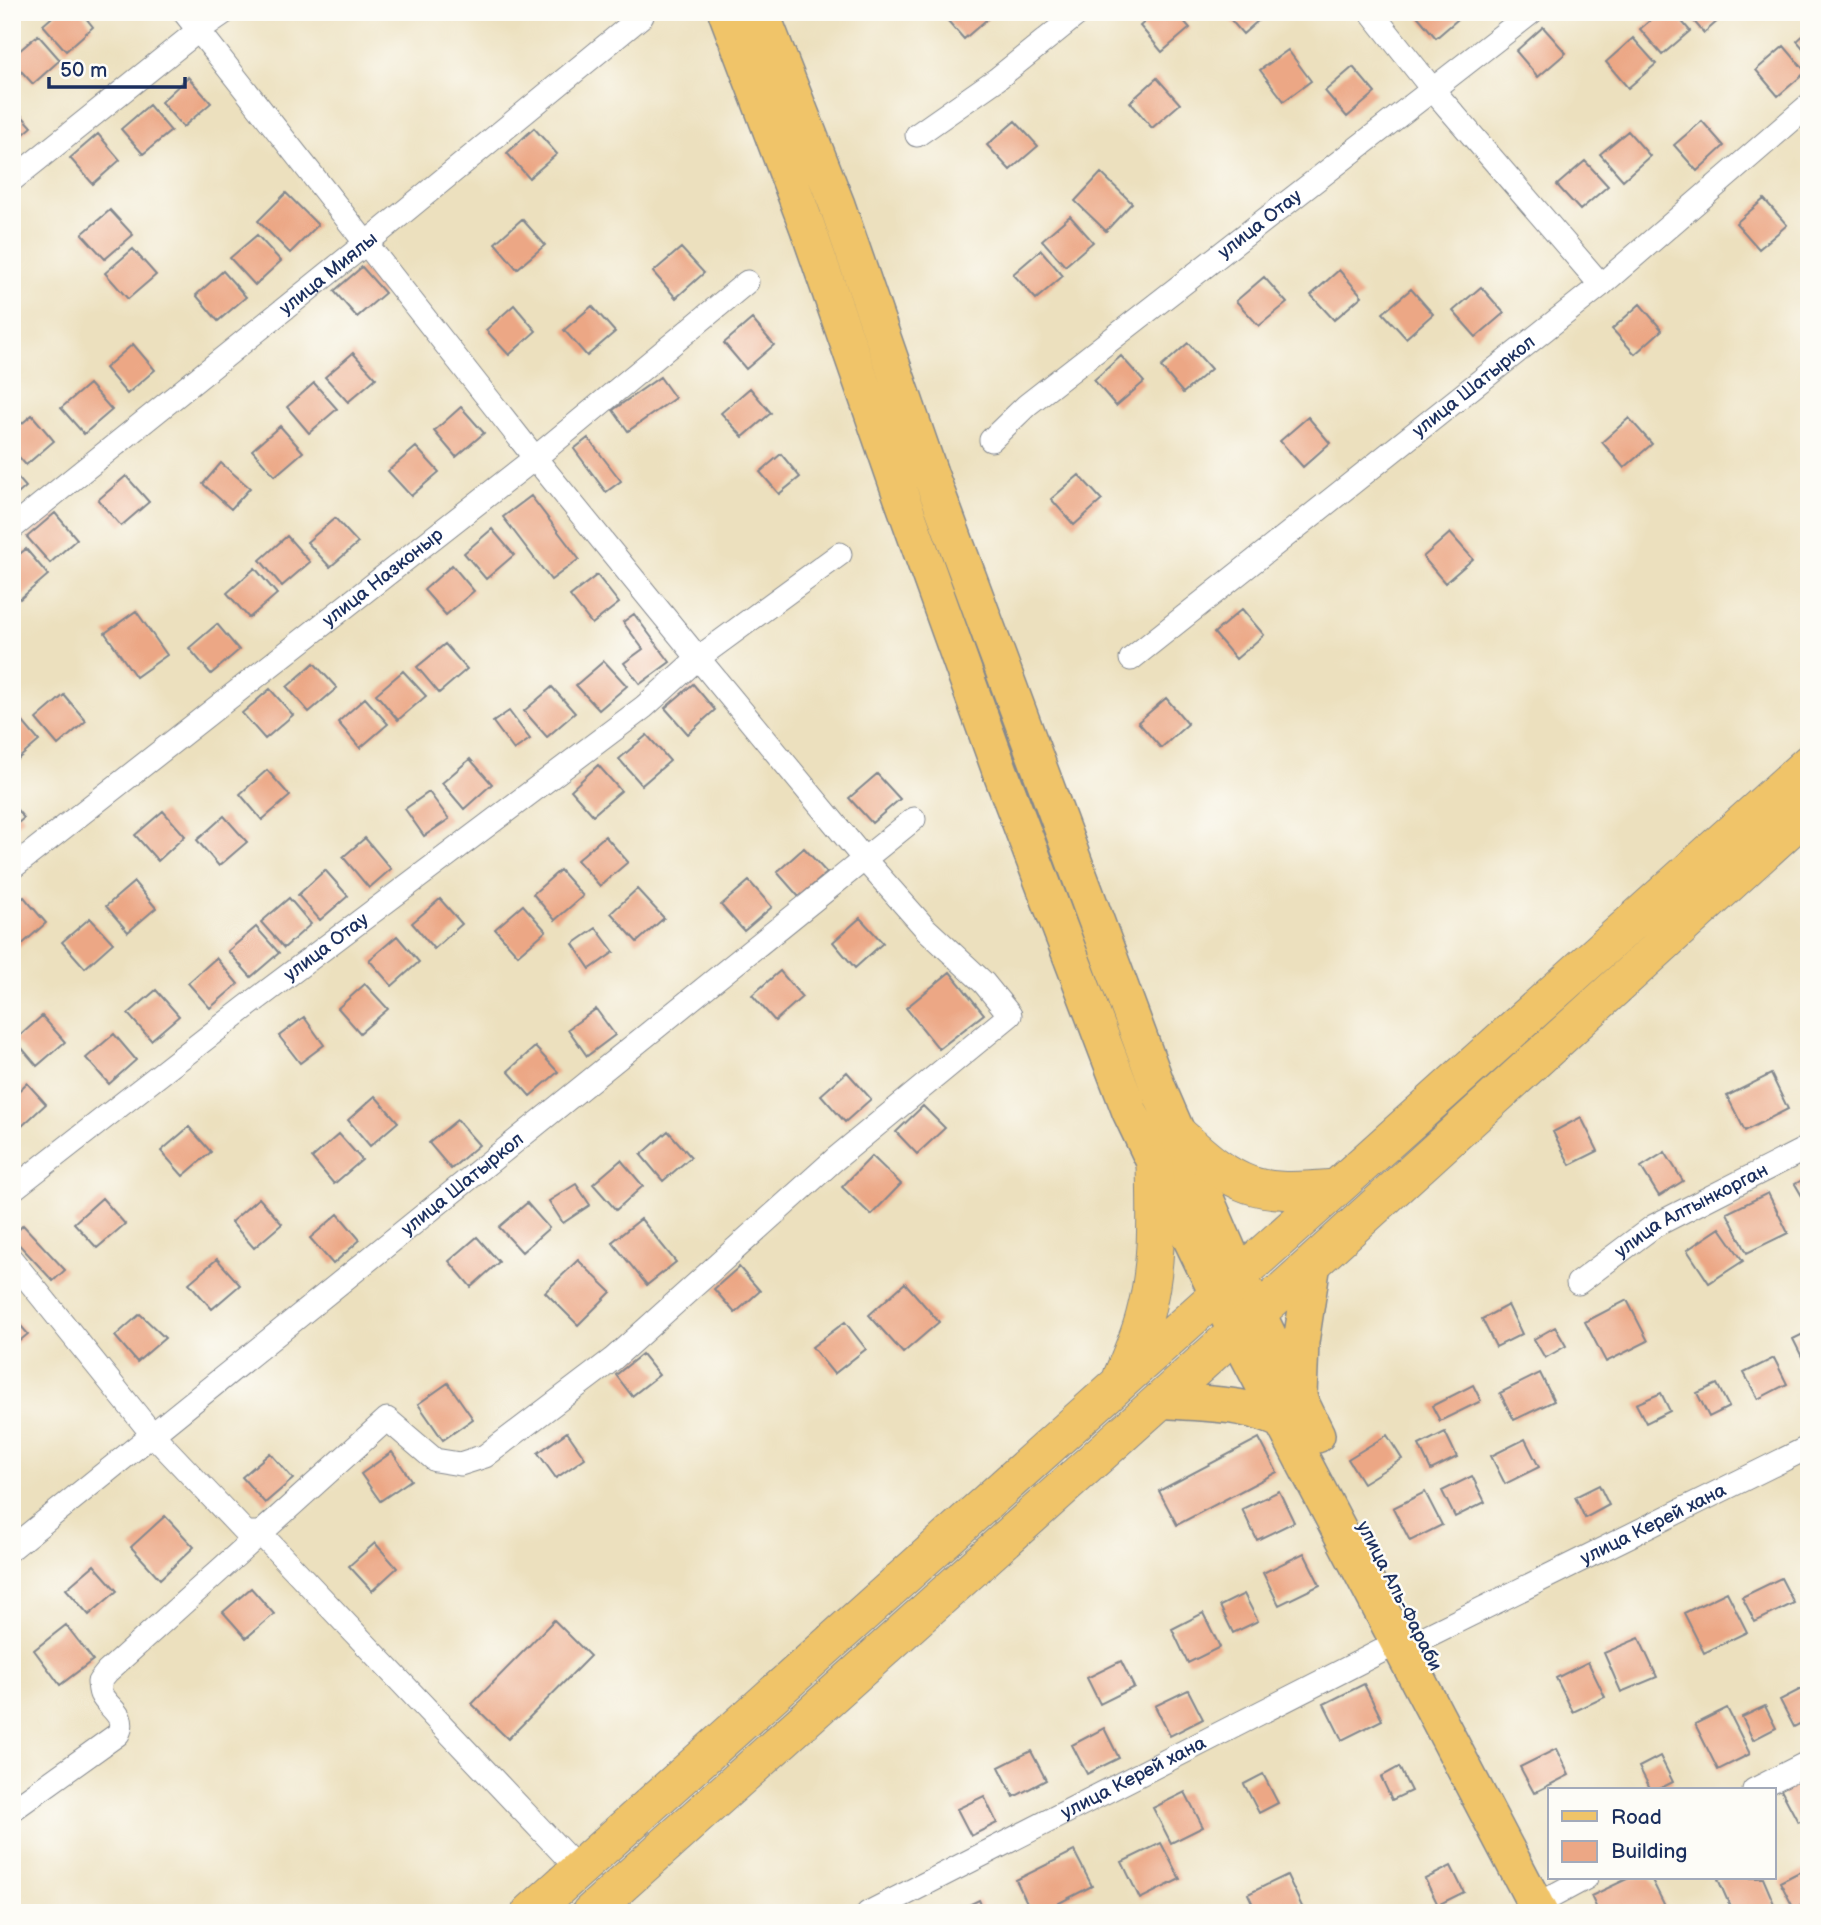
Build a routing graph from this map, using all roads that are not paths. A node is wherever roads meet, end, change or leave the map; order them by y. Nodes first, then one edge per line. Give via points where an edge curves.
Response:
1 (226, 12) edge
2 (726, 12) edge
3 (761, 12) edge
4 (1080, 12) edge
5 (1371, 12) edge
6 (1532, 12) edge
7 (642, 16) dead end
8 (191, 21) edge
9 (1433, 90) junction
10 (1809, 105) edge
11 (917, 135) dead end
12 (12, 180) edge
13 (365, 244) junction
14 (747, 282) dead end
15 (1601, 285) junction
16 (991, 440) dead end
17 (535, 458) junction
18 (12, 528) edge
19 (840, 554) dead end
20 (698, 658) junction
21 (1131, 659) dead end
22 (1809, 763) edge
23 (1809, 811) edge
24 (914, 820) dead end
25 (864, 859) junction
26 (12, 868) edge
27 (1178, 1134) junction
28 (1809, 1147) edge
29 (1155, 1165) junction
30 (1336, 1188) junction
31 (12, 1190) edge
32 (12, 1260) edge
33 (1313, 1263) junction
34 (1578, 1283) dead end
35 (1229, 1284) junction
36 (1246, 1323) junction
37 (1118, 1385) junction
38 (1162, 1399) junction
39 (1291, 1410) junction
40 (153, 1435) junction
41 (1809, 1447) edge
42 (260, 1533) junction
43 (12, 1548) edge
44 (1410, 1640) junction
45 (1809, 1762) edge
46 (1758, 1788) edge
47 (12, 1810) edge
48 (579, 1870) junction
49 (1551, 1903) edge
50 (530, 1913) edge
51 (590, 1913) edge
52 (868, 1913) edge

1 - 8 street
2 - 29 main road via 807,226 1004,784 1130,1112
3 - 27 main road via 837,205 931,476
4 - 11 street
5 - 9 street
6 - 9 street, улица Отау
7 - 13 street, улица Миялы
8 - 12 street
8 - 13 street
9 - 15 street
9 - 16 street, улица Отау via 1027,405
10 - 15 street, улица Шатыркол
13 - 17 street
13 - 18 street, улица Миялы
14 - 17 street, улица Назконыр
15 - 21 street, улица Шатыркол
17 - 20 street
17 - 26 street, улица Назконыр
19 - 20 street, улица Отау
20 - 25 street
20 - 31 street, улица Отау via 644,707
22 - 30 highway
23 - 33 highway
24 - 25 street, улица Шатыркол
25 - 40 street, улица Шатыркол
25 - 42 street via 1010,1015 834,1160 613,1359 485,1456 460,1464 435,1460 387,1419
27 - 30 highway via 1212,1165 1243,1184 1278,1191
27 - 35 main road
28 - 34 street, улица Алтынкорган via 1654,1226
29 - 35 main road
29 - 37 highway via 1153,1272 1146,1311
30 - 35 highway
32 - 40 street
33 - 36 highway
33 - 39 main road
35 - 36 main road, улица Аль-Фараби
35 - 37 highway
36 - 38 highway
36 - 39 main road, улица Аль-Фараби
37 - 48 highway
38 - 39 main road
38 - 51 highway
39 - 44 main road, улица Аль-Фараби
40 - 42 street via 246,1533
40 - 43 street, улица Шатыркол
41 - 44 street, улица Керей хана
42 - 47 street via 99,1682 100,1693 121,1720 118,1734
42 - 48 street
44 - 49 main road, улица Аль-Фараби
44 - 52 street, улица Керей хана
45 - 46 street
48 - 50 highway

